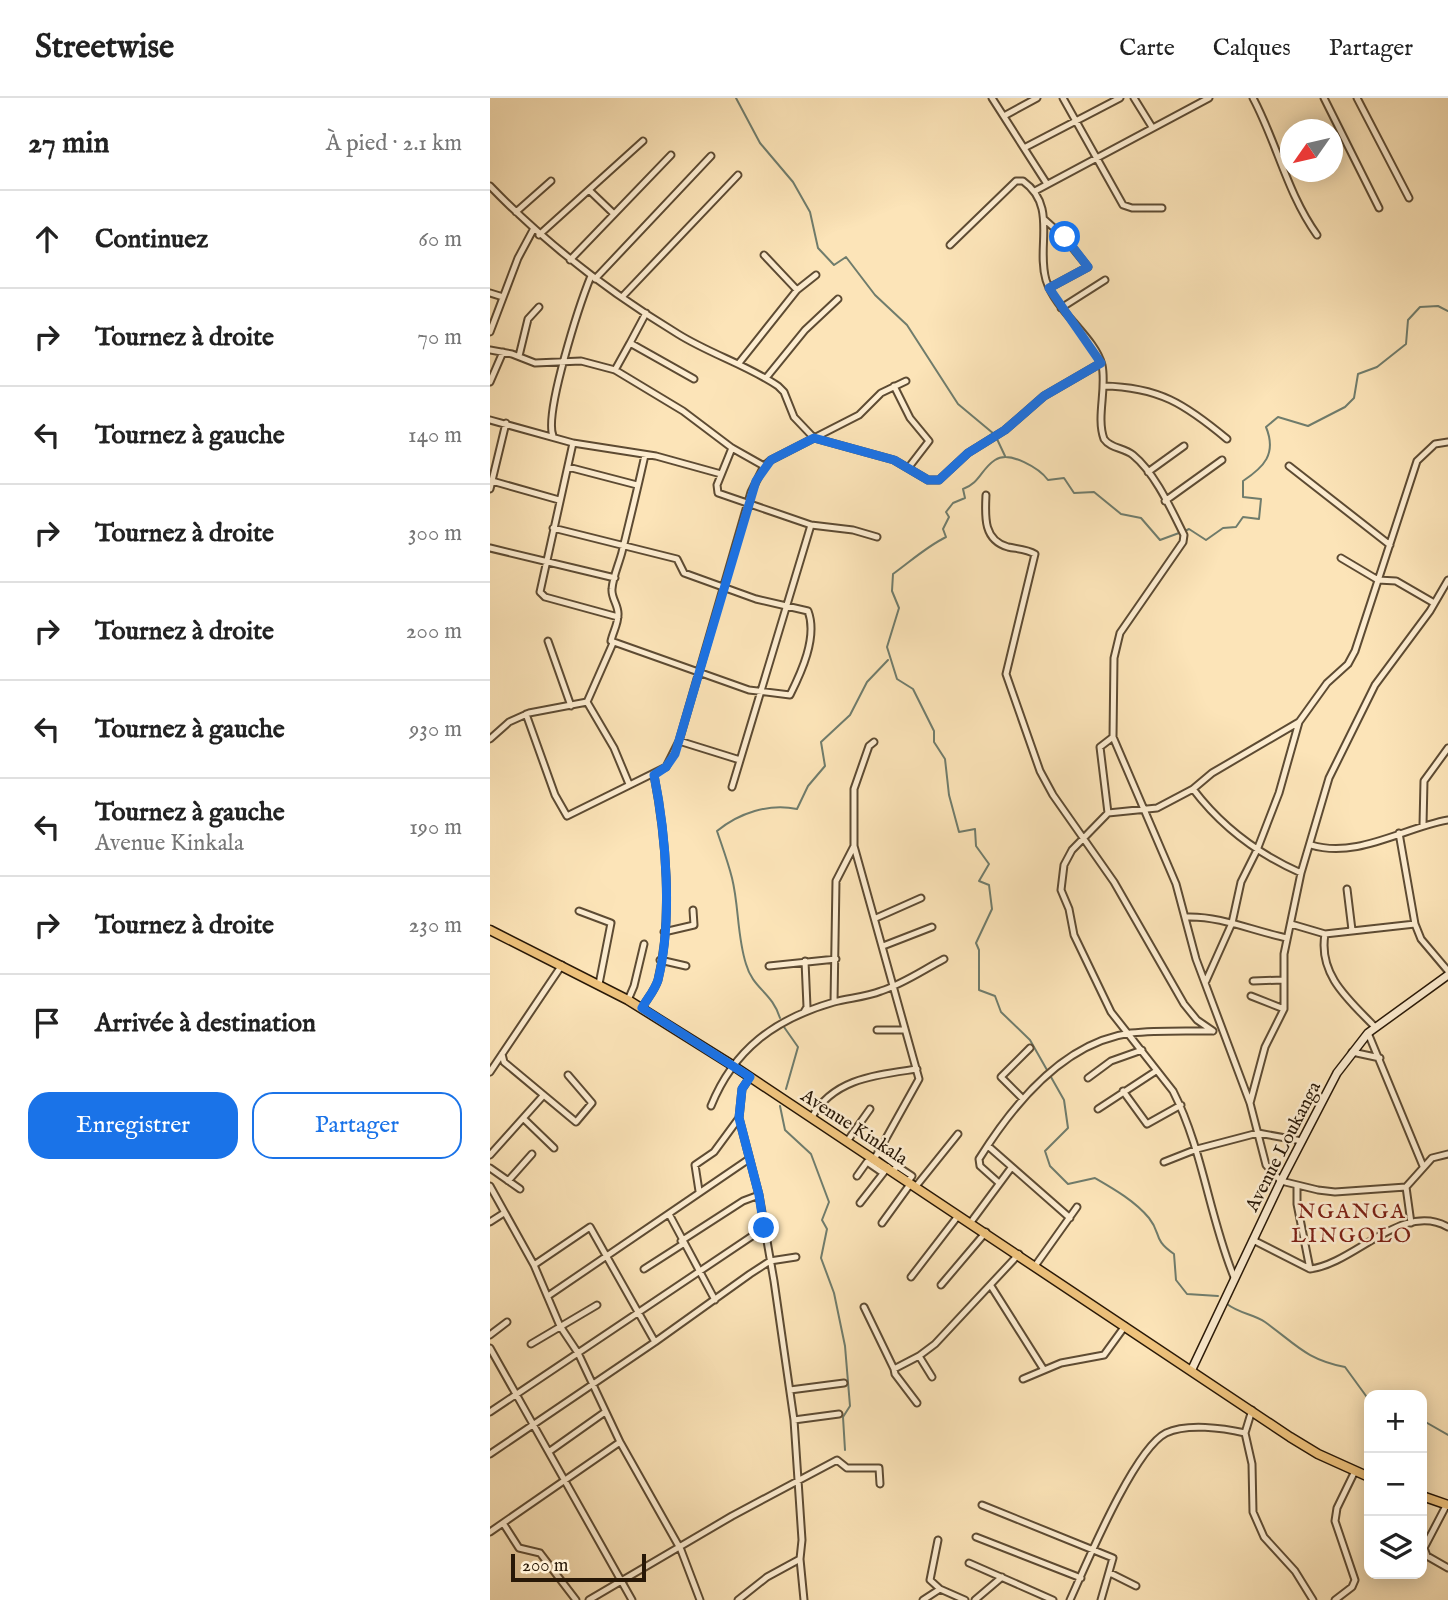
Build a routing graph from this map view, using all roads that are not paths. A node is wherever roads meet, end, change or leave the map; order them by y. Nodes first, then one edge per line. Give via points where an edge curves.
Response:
1 (992, 98) edge
2 (1037, 98) edge
3 (1063, 98) edge
4 (1120, 98) edge
5 (1134, 98) edge
6 (1209, 98) edge
7 (1253, 98) edge
8 (1324, 98) edge
9 (1357, 98) edge
10 (1004, 116) junction
11 (1077, 121) junction
12 (1152, 127) junction
13 (643, 141) dead end
14 (1024, 148) junction
15 (671, 155) dead end
16 (711, 156) dead end
17 (1096, 156) junction
18 (738, 176) dead end
19 (551, 181) dead end
20 (1047, 184) junction
21 (490, 186) edge
22 (589, 190) junction
23 (1035, 191) junction
24 (1409, 198) dead end
25 (1162, 208) dead end
26 (1379, 208) dead end
27 (516, 212) junction
28 (614, 214) junction
29 (1044, 220) junction
30 (536, 232) junction
31 (1317, 235) dead end
32 (950, 246) dead end
33 (764, 255) dead end
34 (570, 260) junction
35 (817, 275) dead end
36 (593, 277) junction
37 (1105, 280) dead end
38 (1049, 288) junction
39 (797, 290) junction
40 (490, 293) edge
41 (503, 297) junction
42 (622, 297) junction
43 (838, 299) dead end
44 (539, 307) dead end
45 (1061, 308) junction
46 (646, 313) junction
47 (490, 332) edge
48 (630, 343) junction
49 (490, 350) edge
50 (503, 352) junction
51 (519, 356) junction
52 (565, 362) junction
53 (739, 363) junction
54 (1101, 363) junction
55 (615, 370) junction
56 (766, 378) junction
57 (694, 379) dead end
58 (906, 381) dead end
59 (490, 382) edge
60 (894, 386) junction
61 (1104, 386) junction
62 (490, 420) edge
63 (506, 423) junction
64 (553, 436) junction
65 (814, 438) junction
66 (1227, 439) dead end
67 (1448, 442) edge
68 (573, 443) junction
69 (1184, 446) dead end
70 (732, 448) junction
71 (645, 455) junction
72 (1222, 460) dead end
73 (764, 466) junction
74 (1289, 466) dead end
75 (568, 467) junction
76 (909, 467) junction
77 (1148, 472) junction
78 (721, 474) junction
79 (492, 481) junction
80 (637, 485) junction
81 (490, 489) edge
82 (985, 495) dead end
83 (559, 500) junction
84 (1165, 501) junction
85 (748, 504) junction
86 (811, 525) junction
87 (553, 528) junction
88 (877, 537) dead end
89 (1390, 545) junction
90 (623, 547) junction
91 (490, 548) edge
92 (1341, 558) dead end
93 (545, 561) junction
94 (615, 578) junction
95 (1378, 580) junction
96 (1448, 580) edge
97 (726, 588) junction
98 (1434, 603) junction
99 (787, 607) junction
100 (618, 617) junction
101 (548, 641) dead end
102 (613, 643) junction
103 (700, 671) junction
104 (760, 692) junction
105 (587, 702) junction
106 (571, 706) junction
107 (526, 715) junction
108 (1299, 722) junction
109 (1113, 737) junction
110 (490, 739) edge
111 (679, 741) junction
112 (874, 743) dead end
113 (1448, 748) edge
114 (740, 760) junction
115 (654, 775) junction
116 (629, 784) junction
117 (732, 787) dead end
118 (1193, 789) junction
119 (1146, 808) junction
120 (1108, 813) junction
121 (1448, 820) edge
122 (1423, 825) junction
123 (1399, 833) junction
124 (1083, 840) junction
125 (1311, 845) junction
126 (854, 846) junction
127 (1257, 850) junction
128 (1301, 873) junction
129 (1347, 890) dead end
130 (921, 898) dead end
131 (693, 910) dead end
132 (579, 911) dead end
133 (1186, 917) junction
134 (876, 918) junction
135 (1232, 923) junction
136 (1291, 924) junction
137 (1415, 924) junction
138 (932, 927) dead end
139 (490, 930) edge
140 (1352, 930) junction
141 (664, 932) junction
142 (1325, 934) junction
143 (1287, 938) junction
144 (644, 944) dead end
145 (883, 946) junction
146 (836, 959) junction
147 (944, 959) dead end
148 (660, 960) junction
149 (805, 961) junction
150 (562, 965) junction
151 (686, 966) dead end
152 (769, 967) dead end
153 (1448, 973) edge
154 (1283, 980) junction
155 (1206, 981) junction
156 (1254, 981) dead end
157 (599, 984) junction
158 (892, 988) junction
159 (1251, 996) dead end
160 (628, 1000) junction
161 (834, 1002) junction
162 (642, 1008) junction
163 (1284, 1009) junction
164 (803, 1013) junction
165 (1375, 1027) junction
166 (877, 1030) dead end
167 (905, 1030) junction
168 (1213, 1031) junction
169 (1222, 1031) junction
170 (1129, 1033) junction
171 (1368, 1033) junction
172 (1030, 1048) dead end
173 (1142, 1050) junction
174 (1351, 1052) junction
175 (502, 1054) junction
176 (1380, 1058) junction
177 (732, 1065) junction
178 (917, 1069) junction
179 (1156, 1071) junction
180 (490, 1072) edge
181 (568, 1075) dead end
182 (750, 1077) junction
183 (1088, 1078) dead end
184 (1123, 1091) junction
185 (542, 1097) junction
186 (1023, 1099) junction
187 (1250, 1103) junction
188 (1181, 1105) junction
189 (711, 1107) dead end
190 (870, 1109) dead end
191 (1098, 1109) dead end
192 (812, 1116) junction
193 (739, 1118) junction
194 (524, 1119) junction
195 (1258, 1133) junction
196 (958, 1134) dead end
197 (848, 1140) junction
198 (1302, 1141) junction
199 (988, 1146) junction
200 (554, 1149) dead end
201 (1197, 1149) junction
202 (490, 1154) edge
203 (532, 1154) dead end
204 (1448, 1154) edge
205 (877, 1159) junction
206 (749, 1160) junction
207 (1164, 1163) dead end
208 (1423, 1166) junction
209 (490, 1168) edge
210 (1011, 1168) junction
211 (891, 1169) junction
212 (857, 1176) dead end
213 (508, 1181) junction
214 (914, 1181) junction
215 (1281, 1181) junction
216 (999, 1183) junction
217 (1297, 1185) junction
218 (490, 1186) edge
219 (1406, 1187) junction
220 (520, 1189) dead end
221 (699, 1191) junction
222 (759, 1195) junction
223 (860, 1203) dead end
224 (1077, 1207) dead end
225 (504, 1213) junction
226 (669, 1214) junction
227 (960, 1214) junction
228 (1070, 1218) junction
229 (490, 1222) edge
230 (971, 1222) junction
231 (882, 1223) dead end
232 (1411, 1223) junction
233 (1448, 1227) edge
234 (764, 1228) junction
235 (986, 1232) junction
236 (1253, 1240) junction
237 (682, 1243) junction
238 (1019, 1254) junction
239 (607, 1255) junction
240 (796, 1257) dead end
241 (770, 1261) junction
242 (534, 1265) junction
243 (1035, 1266) junction
244 (643, 1269) dead end
245 (1310, 1269) junction
246 (697, 1271) junction
247 (911, 1277) dead end
248 (1234, 1277) junction
249 (941, 1285) dead end
250 (990, 1286) junction
251 (548, 1296) junction
252 (715, 1300) junction
253 (597, 1305) dead end
254 (864, 1307) dead end
255 (639, 1311) junction
256 (507, 1322) dead end
257 (560, 1326) junction
258 (1125, 1326) junction
259 (490, 1335) edge
260 (655, 1342) junction
261 (531, 1344) dead end
262 (490, 1348) edge
263 (578, 1353) junction
264 (919, 1356) junction
265 (894, 1369) junction
266 (1192, 1369) junction
267 (1044, 1370) junction
268 (932, 1377) dead end
269 (1023, 1378) dead end
270 (844, 1383) dead end
271 (591, 1384) junction
272 (790, 1390) junction
273 (517, 1395) junction
274 (917, 1403) dead end
275 (1252, 1410) junction
276 (490, 1412) edge
277 (605, 1412) junction
278 (839, 1415) dead end
279 (794, 1420) junction
280 (534, 1423) junction
281 (1245, 1433) junction
282 (620, 1442) junction
283 (550, 1451) junction
284 (490, 1454) edge
285 (1355, 1471) junction
286 (1364, 1475) edge
287 (798, 1479) junction
288 (566, 1481) junction
289 (880, 1484) dead end
290 (1427, 1498) edge
291 (1448, 1504) edge
292 (982, 1505) dead end
293 (503, 1523) junction
294 (490, 1532) edge
295 (976, 1537) dead end
296 (938, 1540) dead end
297 (680, 1548) junction
298 (1095, 1549) junction
299 (800, 1559) junction
300 (969, 1563) dead end
301 (1448, 1568) edge
302 (1110, 1573) junction
303 (1002, 1577) junction
304 (1081, 1578) junction
305 (620, 1582) junction
306 (1136, 1586) dead end
307 (940, 1589) junction
308 (576, 1600) edge
309 (589, 1600) edge
310 (632, 1600) edge
311 (700, 1600) edge
312 (738, 1600) edge
313 (804, 1600) edge
314 (923, 1600) edge
315 (965, 1600) edge
316 (975, 1600) edge
317 (1053, 1600) edge
318 (1070, 1600) edge
319 (1101, 1600) edge
320 (1313, 1600) edge
321 (1335, 1600) edge

1 - 10 street
2 - 10 street
3 - 11 street
4 - 11 street
5 - 12 street
6 - 12 street
7 - 31 street via 1302,214
8 - 26 street
9 - 24 street
10 - 14 street
11 - 14 street
11 - 17 street
12 - 17 street
13 - 22 street
14 - 20 street
15 - 28 street
16 - 36 street
17 - 20 street
17 - 25 street via 1126,208
18 - 42 street
19 - 27 street
20 - 23 street
21 - 27 street
22 - 28 street
22 - 30 street
23 - 29 street
23 - 32 street via 1016,181
27 - 30 street
28 - 34 street
29 - 38 street via 1043,266
29 - 38 street via 1065,237 1088,267
30 - 34 street
30 - 41 street
33 - 39 street
34 - 36 street
35 - 39 street
36 - 42 street
36 - 52 street
37 - 45 street
38 - 45 street
39 - 53 street
40 - 41 street
41 - 47 street
42 - 46 street
43 - 56 street via 805,330
44 - 51 street via 528,319
45 - 54 street
46 - 48 street
46 - 53 street
48 - 55 street
48 - 57 street
49 - 50 street
50 - 51 street
50 - 59 street
51 - 52 street via 535,363
52 - 55 street via 582,361
52 - 64 street via 555,401
53 - 56 street
54 - 61 street
54 - 76 street via 1044,396 939,480 928,480
55 - 70 street via 699,421
56 - 65 street via 784,392 794,417
58 - 60 street
60 - 65 street via 874,398 859,415
60 - 76 street via 929,442
61 - 66 street via 1137,387 1166,396
61 - 77 street via 1104,439 1109,446 1134,456
62 - 63 street
63 - 64 street
63 - 79 street
64 - 68 street
65 - 73 street
65 - 76 street
67 - 89 street via 1434,444 1417,461
68 - 71 street
68 - 75 street
69 - 77 street
70 - 73 street
70 - 78 street
71 - 78 street
71 - 80 street
72 - 84 street
73 - 85 street
74 - 89 street
75 - 80 street
75 - 83 street
77 - 84 street
78 - 85 street via 718,494
79 - 81 street
79 - 83 street
80 - 90 street
82 - 124 street via 991,536 1005,546 1035,554 1006,674 1040,771
83 - 87 street
84 - 109 street via 1184,535 1183,542 1119,633 1114,658
85 - 86 street
85 - 97 street
86 - 88 street
86 - 99 street
87 - 90 street
87 - 93 street
89 - 95 street
90 - 94 street
90 - 97 street via 677,559 684,573
91 - 93 street
92 - 95 street
93 - 94 street
93 - 100 street via 539,589 542,596
94 - 100 street via 612,592
95 - 98 street via 1396,581
95 - 108 street via 1348,664 1327,683
96 - 98 street
97 - 99 street
97 - 103 street
98 - 125 street via 1355,720 1329,778
99 - 104 street
99 - 104 street via 808,611 809,644 790,695
100 - 102 street
101 - 106 street
102 - 103 street
102 - 105 street
103 - 104 street
103 - 111 street
104 - 114 street
105 - 106 street
105 - 116 street
106 - 107 street
107 - 110 street via 509,722
107 - 116 street via 567,816
108 - 118 street
108 - 127 street
109 - 119 street
109 - 120 street via 1100,747
111 - 114 street
111 - 115 street via 671,762
112 - 126 street via 854,789
113 - 122 street via 1424,781
114 - 117 street
115 - 116 street
115 - 141 street via 665,845
118 - 119 street via 1157,808
118 - 127 street
119 - 120 street
119 - 133 street
120 - 124 street
121 - 122 street
122 - 123 street
123 - 125 street via 1345,850
123 - 137 street
124 - 168 street via 1114,882 1184,1004
124 - 170 street via 1064,865 1061,890 1074,935 1111,1012
125 - 128 street
126 - 134 street
126 - 146 street via 836,881
127 - 128 street
127 - 135 street via 1241,881
128 - 136 street
129 - 140 street
130 - 134 street
131 - 141 street via 694,925
132 - 157 street via 611,923
133 - 135 street
133 - 155 street
134 - 145 street
135 - 143 street
135 - 155 street
136 - 142 street
136 - 143 street
137 - 140 street
137 - 153 street
138 - 145 street
139 - 150 main road, Avenue Kinkala
140 - 142 street
141 - 148 street
142 - 165 street via 1323,953 1336,986
143 - 154 street
144 - 160 street
145 - 158 street
146 - 149 street
146 - 161 street
147 - 158 street
148 - 151 street
148 - 162 street via 657,982
149 - 152 street
149 - 164 street via 807,1007
150 - 157 main road, Avenue Kinkala
150 - 175 street
153 - 165 main road, Avenue Loukanga
154 - 156 street
154 - 163 street
155 - 169 street
157 - 160 main road, Avenue Kinkala
158 - 161 street
158 - 167 street
159 - 163 street
160 - 162 main road, Avenue Kinkala
161 - 164 street
162 - 177 main road, Avenue Kinkala
163 - 187 street via 1265,1047
164 - 177 street via 755,1040
165 - 171 main road, Avenue Loukanga
166 - 167 street
167 - 178 street
168 - 169 street
168 - 170 street
169 - 187 street
170 - 173 street
170 - 186 street via 1081,1051
171 - 174 main road, Avenue Loukanga
171 - 176 street
172 - 186 street via 1000,1077
173 - 179 street
173 - 183 street via 1111,1061
174 - 176 street
174 - 198 main road, Avenue Loukanga via 1320,1101
175 - 180 street
175 - 185 street via 504,1062
176 - 208 street
177 - 182 main road, Avenue Kinkala
177 - 189 street
178 - 192 street via 850,1082 827,1096
178 - 205 street via 915,1090
179 - 184 street
179 - 188 street
181 - 185 street via 592,1103 576,1122
182 - 192 main road, Avenue Kinkala
182 - 193 street via 742,1089
184 - 188 street via 1147,1124
184 - 191 street
185 - 194 street
186 - 199 street
187 - 195 street
188 - 201 street
190 - 197 street
192 - 197 main road, Avenue Kinkala
193 - 206 street
193 - 221 street via 714,1152 695,1165
194 - 200 street
194 - 202 street
195 - 198 street
195 - 201 street
195 - 215 street via 1266,1165
196 - 214 street
197 - 205 main road, Avenue Kinkala
198 - 215 main road, Avenue Loukanga
199 - 210 street
199 - 216 street via 978,1163
201 - 207 street
201 - 248 street
203 - 213 street
204 - 208 street
205 - 211 main road, Avenue Kinkala
205 - 212 street via 867,1162
206 - 221 street
206 - 222 street
208 - 219 street
209 - 213 street
210 - 216 street
210 - 228 street
211 - 214 main road, Avenue Kinkala
211 - 223 street
213 - 220 street
214 - 227 main road, Avenue Kinkala
214 - 231 street
215 - 217 street
215 - 236 main road, Avenue Loukanga
216 - 230 street
217 - 219 street via 1335,1192
217 - 245 street
218 - 225 street
219 - 232 street
221 - 226 street
222 - 234 street
222 - 237 street
224 - 228 street
225 - 229 street
225 - 242 street
226 - 237 street
226 - 239 street
227 - 230 main road, Avenue Kinkala
227 - 247 street
228 - 243 street
230 - 235 main road, Avenue Kinkala
232 - 233 street via 1432,1219
232 - 245 street via 1365,1242 1347,1257
234 - 241 street
234 - 246 street
235 - 238 main road, Avenue Kinkala
235 - 249 street
236 - 245 street
236 - 248 main road, Avenue Loukanga
237 - 244 street
237 - 246 street
238 - 243 main road, Avenue Kinkala
238 - 250 street
239 - 242 street via 588,1227
239 - 251 street
239 - 255 street
240 - 241 street
241 - 252 street
241 - 272 street
242 - 251 street
243 - 258 main road, Avenue Kinkala
246 - 252 street
246 - 255 street
248 - 266 main road, Avenue Loukanga
250 - 264 street
250 - 267 street
251 - 257 street
252 - 260 street
253 - 257 street
254 - 265 street
255 - 260 street
255 - 263 street
256 - 259 street
257 - 261 street
257 - 263 street
258 - 266 main road, Avenue Kinkala
258 - 267 street via 1104,1355
260 - 271 street
262 - 273 street
263 - 271 street
263 - 273 street
264 - 265 street
264 - 268 street
265 - 274 street
266 - 275 main road, Avenue Kinkala
267 - 269 street
270 - 272 street
271 - 277 street
271 - 280 street
272 - 279 street
273 - 276 street
273 - 280 street
275 - 281 street
275 - 285 main road, Avenue Kinkala via 1318,1454
277 - 282 street
277 - 283 street
278 - 279 street
279 - 287 street
280 - 283 street
280 - 284 street
281 - 298 street via 1212,1428 1163,1434 1119,1497
281 - 320 street via 1258,1524
282 - 288 street
282 - 297 street
283 - 288 street
285 - 286 main road, Avenue Kinkala
285 - 321 street via 1335,1521 1356,1580
287 - 289 street via 839,1460 845,1468 879,1468
287 - 297 street
287 - 299 street
288 - 293 street
288 - 305 street
290 - 291 main road
291 - 301 street via 1424,1548 1427,1556
292 - 298 street
293 - 294 street
293 - 308 street via 519,1548 540,1553
295 - 304 street
296 - 307 street via 930,1580
297 - 305 street
297 - 311 street
298 - 302 street via 1114,1558
298 - 304 street
299 - 312 street
299 - 313 street
300 - 303 street
302 - 306 street
302 - 319 street
303 - 316 street
303 - 317 street
304 - 318 street
305 - 309 street
305 - 310 street
307 - 314 street
307 - 315 street

